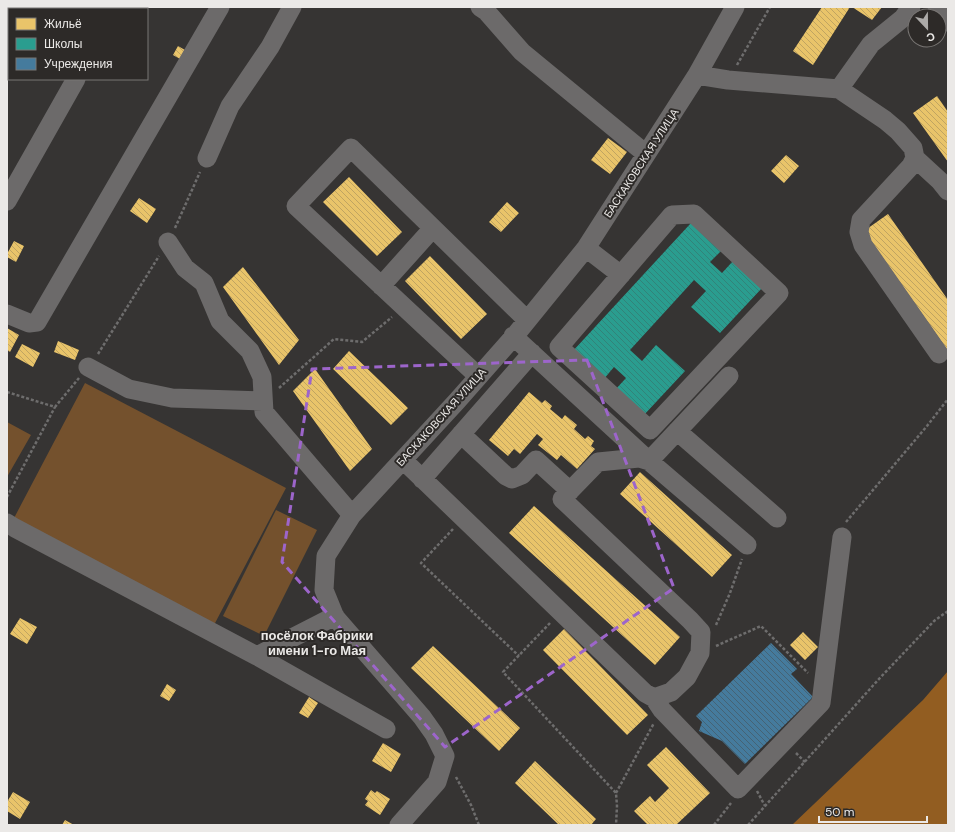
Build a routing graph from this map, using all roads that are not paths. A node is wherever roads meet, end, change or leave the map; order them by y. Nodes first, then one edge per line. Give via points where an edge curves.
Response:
1 (220, 7) edge
2 (292, 7) edge
3 (480, 7) edge
4 (735, 7) edge
5 (912, 7) edge
6 (937, 7) edge
7 (948, 22) edge
8 (697, 75) junction
9 (75, 80) edge
10 (839, 89) junction
11 (646, 154) junction
12 (206, 158) road end
13 (915, 158) junction
14 (948, 192) edge
15 (7, 201) edge
16 (433, 228) junction
17 (168, 242) road end
18 (586, 248) junction
19 (621, 275) junction
20 (381, 286) junction
21 (7, 314) edge
22 (527, 320) junction
23 (513, 336) junction
24 (532, 353) junction
25 (939, 354) dead end
26 (88, 367) road end
27 (478, 376) junction
28 (729, 376) dead end
29 (264, 401) junction
30 (677, 431) junction
31 (461, 434) junction
32 (403, 460) junction
33 (649, 461) junction
34 (422, 478) junction
35 (570, 491) junction
36 (352, 515) junction
37 (778, 518) dead end
38 (7, 523) edge
39 (842, 537) road end
40 (747, 545) road end
41 (335, 616) junction
42 (257, 656) junction
43 (658, 704) junction
44 (386, 729) dead end
45 (399, 825) edge

1 - 21 street via 38,322 29,323
2 - 12 street via 270,47 230,106
3 - 11 street via 522,52
4 - 8 street, БАСКАКОВСКАЯ УЛИЦА
5 - 10 street via 903,18 870,44
6 - 7 street
8 - 10 street
8 - 11 street, БАСКАКОВСКАЯ УЛИЦА
9 - 15 street
10 - 13 street via 898,131 913,148
11 - 18 street, БАСКАКОВСКАЯ УЛИЦА
13 - 14 street
13 - 25 street via 911,166 861,220 859,232 863,245
16 - 20 street
16 - 20 street via 351,148 296,206
16 - 22 street
17 - 29 street via 185,268 204,283 220,321 250,351 262,377
18 - 19 street
18 - 22 street, БАСКАКОВСКАЯ УЛИЦА
19 - 19 street via 672,215 694,214 779,293 650,430 559,347
20 - 27 street
22 - 23 street, БАСКАКОВСКАЯ УЛИЦА
23 - 24 street
23 - 27 street, БАСКАКОВСКАЯ УЛИЦА
24 - 31 street
24 - 33 street
26 - 29 street via 129,389 172,398
27 - 32 street, БАСКАКОВСКАЯ УЛИЦА
28 - 30 street
29 - 36 street via 264,412
30 - 33 street
30 - 37 street
31 - 34 street
31 - 35 street via 506,476 512,479 522,475 536,460
32 - 34 street
32 - 36 street, БАСКАКОВСКАЯ УЛИЦА
33 - 35 street via 639,458 598,462
33 - 40 street
34 - 43 street
35 - 43 street via 562,500 701,632 700,653 687,676
36 - 41 street, БАСКАКОВСКАЯ УЛИЦА via 326,556 324,590
38 - 42 street
39 - 43 street via 820,704 738,789
41 - 42 street
41 - 45 street, БАСКАКОВСКАЯ УЛИЦА via 422,717 445,756 437,782
42 - 44 street

